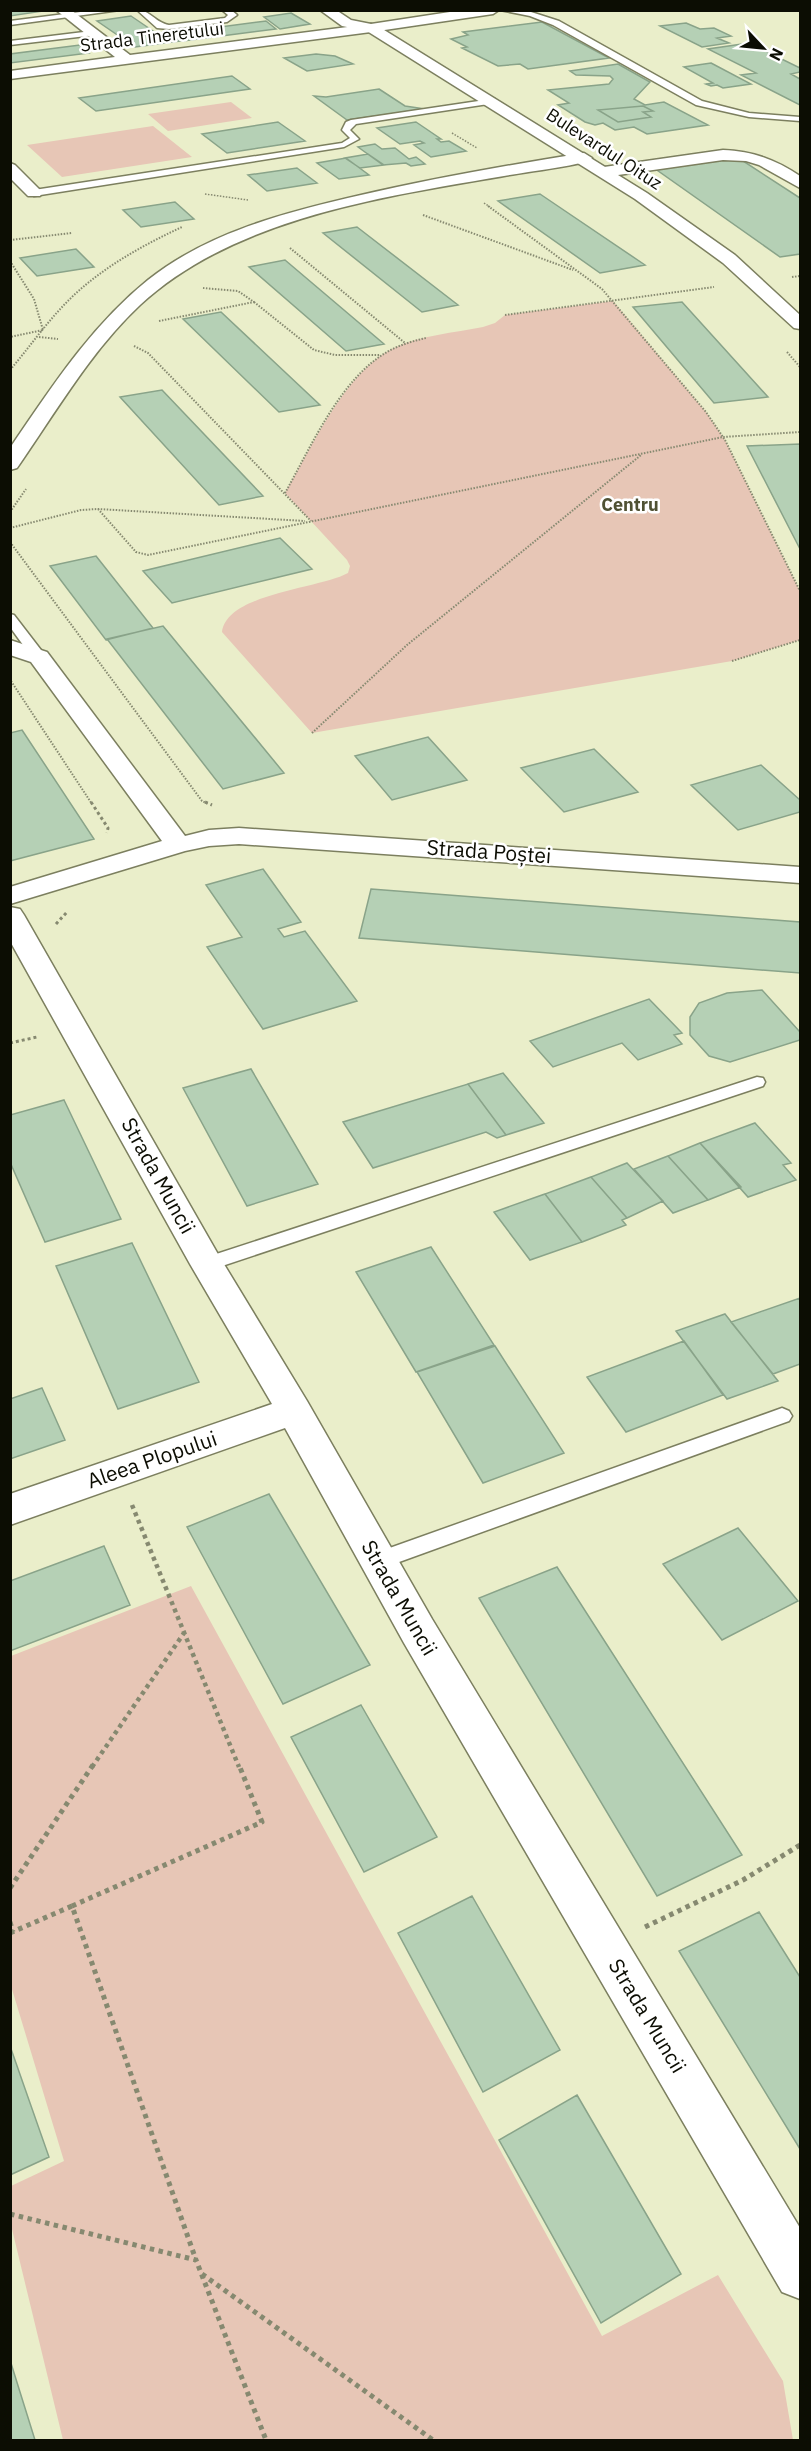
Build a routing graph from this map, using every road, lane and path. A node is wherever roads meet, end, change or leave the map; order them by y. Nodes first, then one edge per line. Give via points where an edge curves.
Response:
1 (117, 10) edge
2 (140, 10) edge
3 (225, 10) edge
4 (326, 10) edge
5 (356, 10) edge
6 (493, 10) edge
7 (503, 10) edge
8 (66, 13) edge
9 (10, 23) edge
10 (370, 28) junction
11 (92, 33) junction
12 (10, 43) edge
13 (127, 60) junction
14 (10, 75) edge
15 (492, 101) junction
16 (801, 119) edge
17 (584, 158) junction
18 (10, 168) edge
19 (604, 172) junction
20 (801, 183) edge
21 (34, 193) joint
22 (478, 199) dead end
23 (420, 214) dead end
24 (72, 233) dead end
25 (10, 240) edge
26 (287, 246) dead end
27 (10, 261) edge
28 (580, 273) junction
29 (720, 286) dead end
30 (197, 287) dead end
31 (613, 301) junction
32 (254, 302) junction
33 (505, 315) dead end
34 (159, 321) dead end
35 (801, 324) edge
36 (10, 337) edge
37 (426, 338) dead end
38 (405, 343) junction
39 (128, 346) dead end
40 (381, 355) junction
41 (801, 432) edge
42 (723, 437) junction
43 (643, 453) junction
44 (10, 464) edge
45 (30, 483) dead end
46 (285, 493) junction
47 (98, 509) junction
48 (10, 512) edge
49 (312, 521) junction
50 (10, 528) edge
51 (10, 542) edge
52 (801, 591) edge
53 (10, 618) edge
54 (801, 640) edge
55 (10, 647) edge
56 (39, 657) junction
57 (732, 661) dead end
58 (10, 680) edge
59 (312, 733) dead end
60 (202, 801) dead end
61 (105, 838) dead end
62 (178, 845) junction
63 (801, 875) edge
64 (10, 896) edge
65 (10, 915) edge
66 (757, 1082) dead end
67 (207, 1264) junction
68 (294, 1411) junction
69 (782, 1416) dead end
70 (118, 1471) junction
71 (10, 1510) edge
72 (377, 1562) junction
73 (184, 1633) junction
74 (801, 1845) edge
75 (10, 1888) edge
76 (72, 1906) junction
77 (10, 1922) edge
78 (12, 1932) edge
79 (605, 1946) junction
80 (10, 2214) edge
81 (196, 2260) junction
82 (201, 2273) junction
83 (801, 2274) edge
84 (266, 2440) edge
85 (433, 2440) edge

1 - 8 lane
2 - 3 lane via 160,26 169,27 223,21 232,15
4 - 10 street, Bulevardul Oituz via 347,23
5 - 10 street, Bulevardul Oituz via 372,20
6 - 10 street, Strada Tineretului
7 - 16 lane via 556,23 699,103 749,115
8 - 9 lane
8 - 11 street
10 - 13 street, Strada Tineretului
10 - 15 street, Bulevardul Oituz
11 - 12 lane
11 - 13 street
13 - 14 street, Strada Tineretului
15 - 17 street, Bulevardul Oituz
15 - 21 lane via 354,122 346,130 355,139 344,145
17 - 19 street, Bulevardul Oituz
17 - 44 street via 359,200 231,240 186,262 125,309 101,336
18 - 21 street
19 - 20 street via 723,155 741,156 770,162
19 - 35 street, Bulevardul Oituz via 711,245
22 - 28 path
23 - 28 path
24 - 25 path
26 - 38 path
27 - 36 path via 34,299 43,330
28 - 31 path
29 - 31 path
30 - 32 path via 238,291
31 - 33 path
31 - 42 path
32 - 34 path
32 - 40 path via 284,329 322,353
37 - 38 path
38 - 40 path
39 - 46 path via 148,353
40 - 46 path via 344,396
41 - 42 path
42 - 43 path
42 - 52 path
43 - 49 path
43 - 59 path via 407,645
45 - 48 path
46 - 49 path
47 - 49 path
47 - 49 path via 136,552 148,555
47 - 50 path
51 - 60 path
53 - 56 lane
54 - 57 path
55 - 56 street
56 - 62 street
58 - 61 path via 108,828
62 - 63 street, Strada Poștei via 239,836
62 - 64 street, Strada Poștei
65 - 67 street, Strada Muncii
66 - 67 lane
67 - 68 street, Strada Muncii
68 - 70 street, Aleea Plopului
68 - 72 street, Strada Muncii
69 - 72 lane
70 - 71 street, Aleea Plopului
70 - 73 path
72 - 79 street, Strada Muncii
73 - 75 path
73 - 76 path via 262,1822
74 - 79 path via 743,1880
76 - 78 path
76 - 81 path
77 - 78 path
79 - 83 street, Strada Muncii
80 - 81 path
81 - 82 path
82 - 84 path
82 - 85 path

